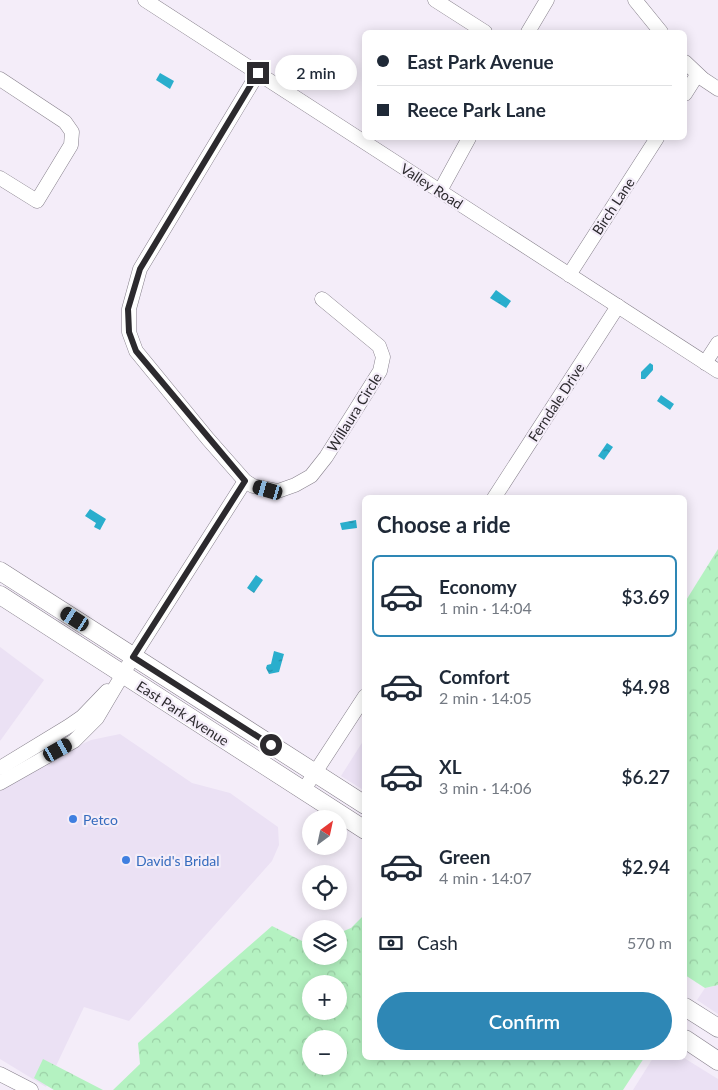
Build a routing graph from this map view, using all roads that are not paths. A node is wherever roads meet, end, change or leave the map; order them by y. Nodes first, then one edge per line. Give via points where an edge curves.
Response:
1 (145, 0) edge
2 (435, 0) edge
3 (546, 0) edge
4 (635, 0) edge
5 (482, 30) edge
6 (529, 30) edge
7 (659, 30) edge
8 (687, 64) edge
9 (258, 73) junction
10 (697, 75) junction
11 (0, 80) edge
12 (718, 89) edge
13 (687, 91) edge
14 (469, 140) edge
15 (656, 140) edge
16 (0, 178) edge
17 (440, 191) junction
18 (569, 275) junction
19 (322, 299) dead end
20 (618, 306) junction
21 (718, 342) edge
22 (705, 363) junction
23 (718, 371) edge
24 (245, 481) junction
25 (496, 495) edge
26 (0, 570) edge
27 (0, 595) edge
28 (133, 657) junction
29 (122, 674) junction
30 (362, 701) edge
31 (0, 768) edge
32 (315, 773) junction
33 (0, 783) edge
34 (303, 791) junction
35 (362, 803) edge
36 (362, 828) edge
37 (687, 1008) edge
38 (718, 1028) edge
39 (687, 1040) edge
40 (718, 1061) edge
41 (0, 1074) edge
42 (24, 1088) edge

1 - 9 street, Valley Road
2 - 5 street
3 - 6 street
4 - 7 street
8 - 10 street
9 - 17 street, Valley Road
9 - 24 street via 140,269 128,309 129,332 136,351
10 - 12 street
10 - 13 street
11 - 16 street via 65,122 72,132 71,145 37,201
14 - 17 street
15 - 18 street, Birch Lane
17 - 18 street, Valley Road
18 - 20 street, Valley Road
19 - 24 street, Willaura Circle via 379,346 383,357 380,371 311,476 278,491
20 - 22 street, Valley Road
20 - 25 street, Ferndale Drive
21 - 22 street
22 - 23 street, Valley Road
24 - 28 street
26 - 28 main road, East Park Avenue
27 - 29 main road, East Park Avenue
28 - 29 street
28 - 32 main road, East Park Avenue
29 - 31 street via 82,717
29 - 33 street via 97,718 74,741
29 - 34 main road, East Park Avenue
30 - 32 street
32 - 34 street
32 - 35 main road, East Park Avenue
34 - 36 main road, East Park Avenue
37 - 38 main road
39 - 40 main road
41 - 42 street

